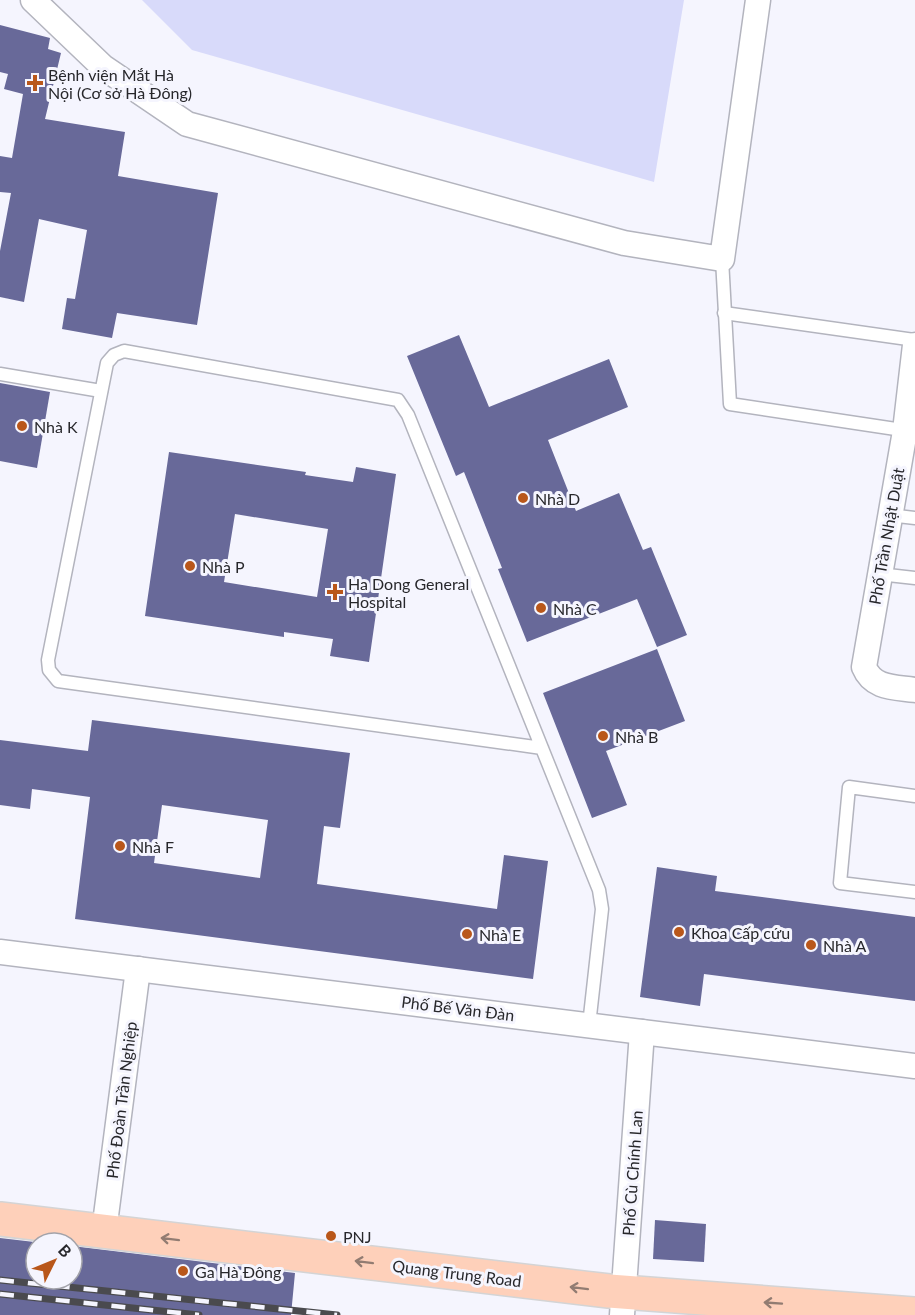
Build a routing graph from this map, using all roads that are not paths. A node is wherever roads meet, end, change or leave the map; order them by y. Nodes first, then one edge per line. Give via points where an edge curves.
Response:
1 (33, 0) edge
2 (758, 0) edge
3 (722, 259) junction
4 (724, 314) junction
5 (915, 340) edge
6 (915, 345) edge
7 (0, 374) edge
8 (101, 391) junction
9 (910, 431) edge
10 (889, 515) junction
11 (915, 518) edge
12 (879, 574) junction
13 (915, 578) edge
14 (915, 690) edge
15 (542, 748) junction
16 (915, 796) edge
17 (915, 892) edge
18 (0, 952) edge
19 (138, 969) junction
20 (589, 1025) junction
21 (642, 1032) junction
22 (915, 1066) edge
23 (0, 1219) edge
24 (104, 1231) junction
25 (623, 1304) edge
26 (915, 1314) edge

1 - 3 street via 103,67 187,124 624,243
2 - 3 street
3 - 4 lane
4 - 5 lane
4 - 9 lane via 730,404
6 - 9 street, Phố Trần Nhật Duật
7 - 8 lane
8 - 15 lane via 107,363 124,351 398,400 408,415
8 - 15 lane via 48,660 58,681
9 - 10 street, Phố Trần Nhật Duật
10 - 11 lane
10 - 12 street, Phố Trần Nhật Duật
12 - 13 lane
12 - 14 street, Phố Trần Nhật Duật via 864,667 869,678 879,685
15 - 20 lane via 599,891 602,909
16 - 17 lane via 849,787 840,883
18 - 19 street, Phố Bế Văn Đàn
19 - 20 street, Phố Bế Văn Đàn
19 - 24 street, Phố Đoàn Trần Nghiệp
20 - 21 street, Phố Bế Văn Đàn
21 - 22 street, Phố Bế Văn Đàn
21 - 25 street, Phố Cù Chính Lan
23 - 24 highway, Quang Trung Road
25 -> 24 highway, Quang Trung Road
26 -> 25 highway, Quang Trung Road

